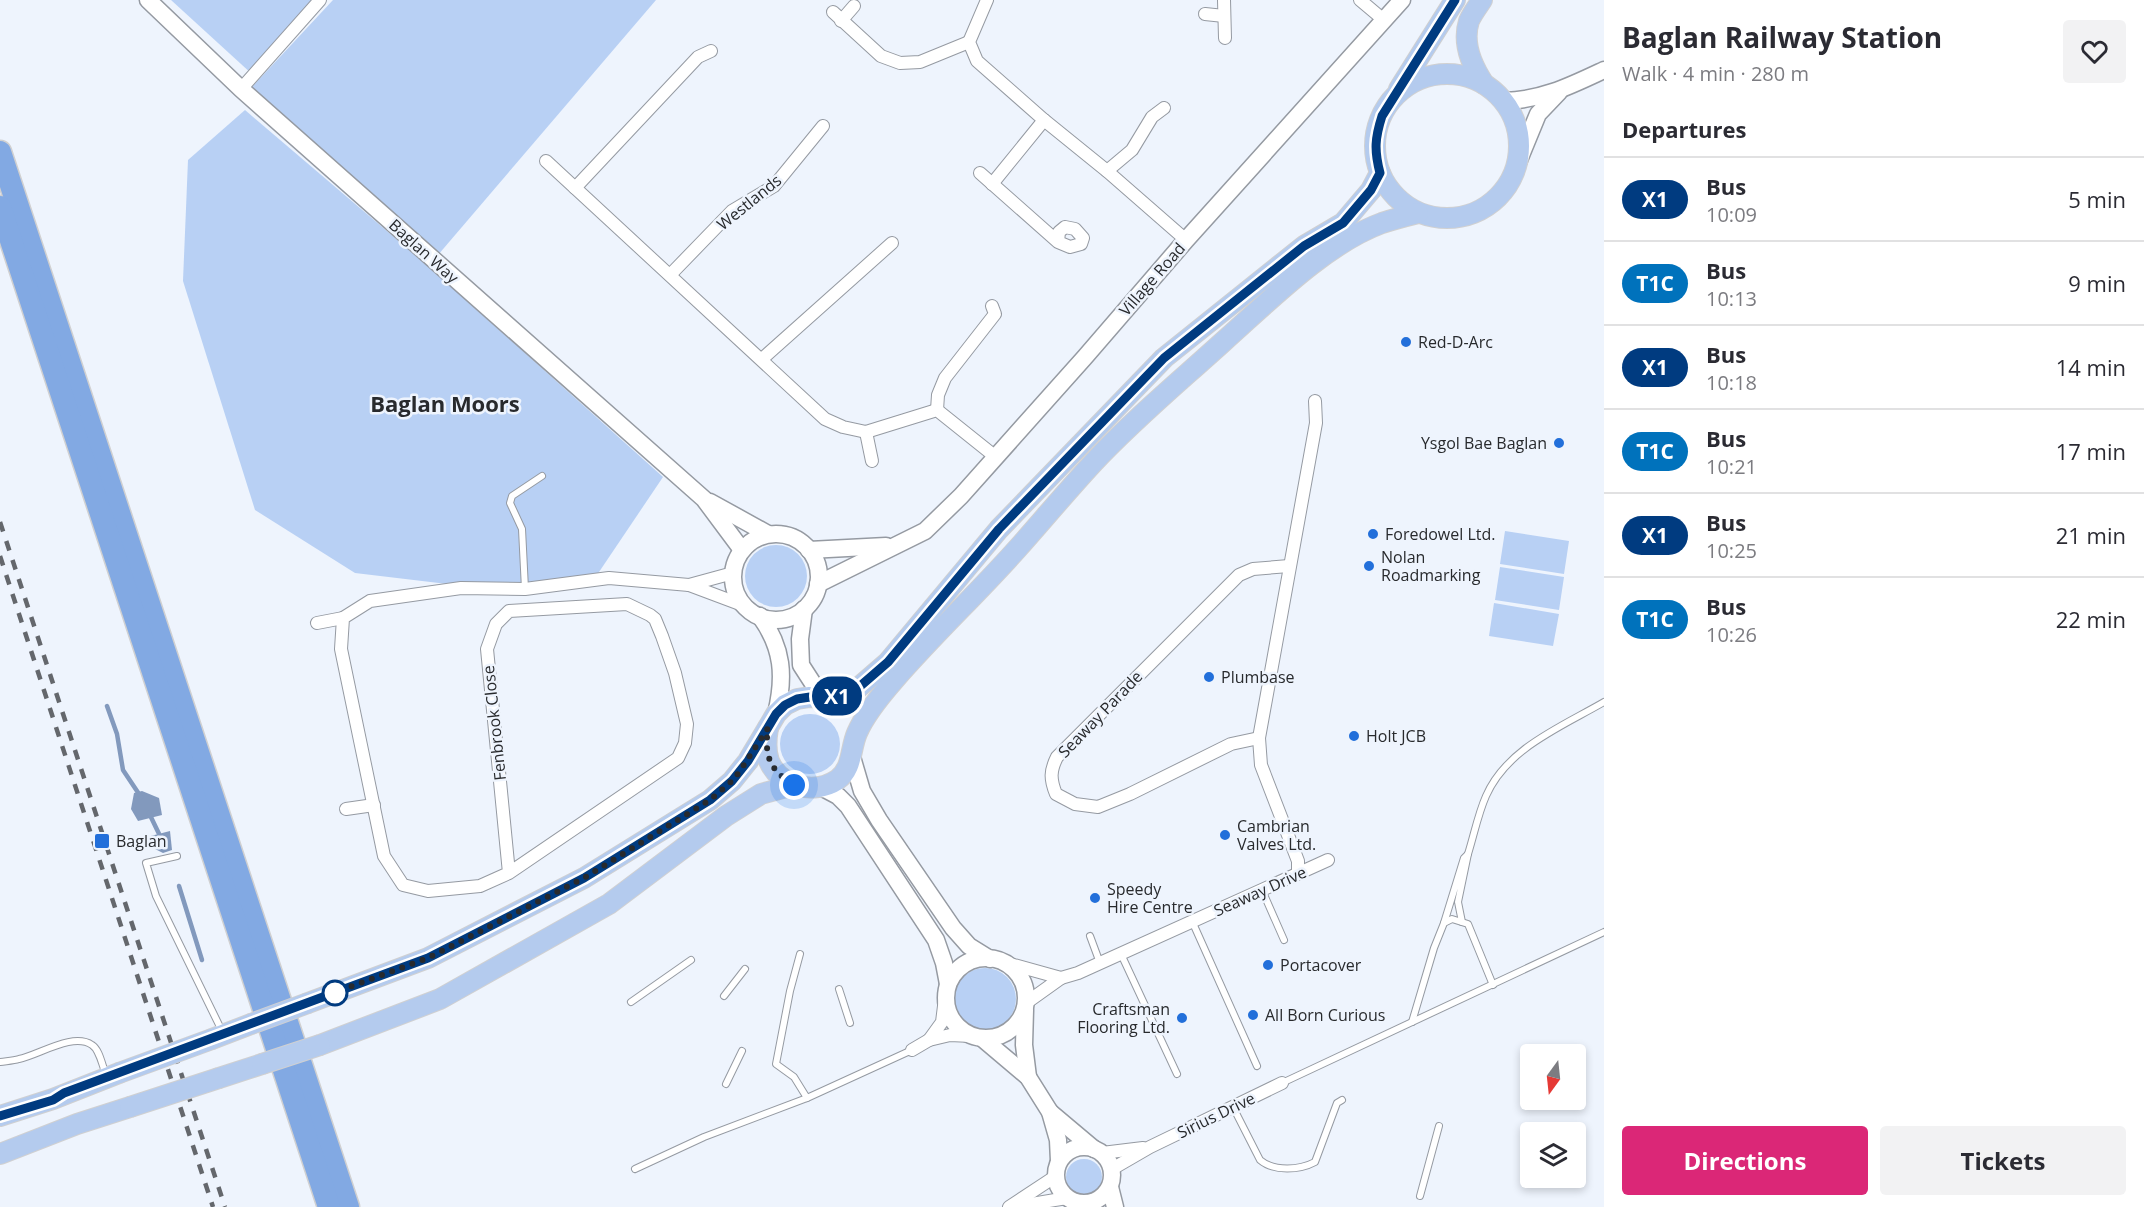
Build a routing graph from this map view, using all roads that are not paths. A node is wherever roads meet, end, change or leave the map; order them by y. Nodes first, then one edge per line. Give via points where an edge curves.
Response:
1 (148, 0) edge
2 (320, 0) edge
3 (987, 0) edge
4 (1224, 0) edge
5 (1360, 0) edge
6 (1402, 0) edge
7 (1455, 0) edge
8 (1482, 0) edge
9 (854, 6) dead end
10 (1205, 14) dead end
11 (1224, 16) junction
12 (1385, 21) junction
13 (1226, 38) dead end
14 (969, 42) junction
15 (711, 51) dead end
16 (1604, 70) edge
17 (1484, 84) junction
18 (241, 89) junction
19 (1558, 92) junction
20 (1392, 99) junction
21 (1504, 102) junction
22 (1164, 108) dead end
23 (1044, 120) junction
24 (823, 126) dead end
25 (0, 152) edge
26 (546, 161) dead end
27 (1517, 165) junction
28 (1107, 171) junction
29 (980, 173) dead end
30 (1380, 173) junction
31 (992, 184) junction
32 (574, 189) junction
33 (0, 207) edge
34 (1419, 213) junction
35 (1186, 240) junction
36 (1058, 242) dead end
37 (891, 243) dead end
38 (670, 275) junction
39 (992, 306) dead end
40 (762, 359) junction
41 (1315, 401) dead end
42 (937, 410) junction
43 (866, 432) junction
44 (997, 458) junction
45 (873, 461) dead end
46 (542, 476) dead end
47 (704, 499) junction
48 (768, 534) junction
49 (892, 546) junction
50 (742, 550) junction
51 (809, 550) junction
52 (1289, 566) junction
53 (733, 573) junction
54 (818, 584) junction
55 (689, 585) junction
56 (525, 589) junction
57 (745, 606) junction
58 (804, 609) junction
59 (760, 616) junction
60 (343, 618) junction
61 (317, 623) dead end
62 (823, 699) junction
63 (1604, 702) edge
64 (772, 721) junction
65 (1259, 738) junction
66 (852, 757) junction
67 (794, 785) junction
68 (821, 787) junction
69 (374, 805) junction
70 (346, 809) dead end
71 (1468, 854) junction
72 (177, 855) dead end
73 (1328, 860) dead end
74 (509, 873) junction
75 (1298, 873) junction
76 (1262, 890) junction
77 (1192, 921) junction
78 (1462, 922) junction
79 (1444, 923) junction
80 (1604, 932) edge
81 (1090, 936) dead end
82 (1284, 940) dead end
83 (800, 954) dead end
84 (1120, 954) junction
85 (691, 960) dead end
86 (996, 960) junction
87 (1100, 963) junction
88 (745, 969) dead end
89 (1061, 978) junction
90 (1492, 984) junction
91 (840, 989) dead end
92 (947, 991) junction
93 (724, 996) dead end
94 (631, 1002) dead end
95 (1025, 1004) junction
96 (1412, 1022) junction
97 (850, 1023) dead end
98 (218, 1036) junction
99 (977, 1037) junction
100 (928, 1040) junction
101 (912, 1050) joint
102 (742, 1051) dead end
103 (0, 1062) edge
104 (1257, 1066) dead end
105 (1177, 1074) dead end
106 (113, 1076) junction
107 (1028, 1077) junction
108 (1282, 1083) joint
109 (726, 1084) dead end
110 (807, 1098) junction
111 (1342, 1100) dead end
112 (1233, 1107) junction
113 (1050, 1112) junction
114 (0, 1116) edge
115 (1439, 1126) dead end
116 (1150, 1147) junction
117 (1098, 1151) junction
118 (0, 1155) edge
119 (635, 1169) dead end
120 (1057, 1169) junction
121 (1112, 1169) junction
122 (1110, 1186) junction
123 (1420, 1196) dead end
124 (1075, 1203) edge
125 (329, 1207) edge
126 (348, 1207) edge
127 (1011, 1207) edge
128 (1115, 1207) edge

1 - 18 street, Baglan Way
2 - 18 street
3 - 14 street
4 - 11 street
5 - 12 street
6 - 12 street, Village Road
7 - 20 main road
8 - 17 main road via 1469,21 1467,46 1473,67
9 - 14 street via 837,16 881,56 900,63 920,62
10 - 11 street
11 - 13 street
12 - 35 street, Village Road
14 - 23 street via 977,61
15 - 32 street via 698,57
16 - 19 street
17 - 20 main road via 1466,76 1426,77
17 - 21 main road
18 - 47 street, Baglan Way
19 - 21 street
19 - 27 street via 1538,114
20 - 30 main road via 1376,135
21 - 27 main road via 1515,121 1520,143
22 - 28 street via 1152,117 1132,150
23 - 28 street
23 - 31 street
24 - 38 street, Westlands via 774,186 732,212
25 - 126 highway
26 - 32 street
27 - 34 main road via 1507,188 1490,205 1467,216 1443,219
28 - 35 street
29 - 31 street
30 - 34 main road via 1389,190
30 - 62 main road via 1343,223 1304,246 1164,358 999,529 888,662 858,688
31 - 36 street
32 - 38 street
33 - 125 highway
34 - 66 main road via 1381,224 1319,259 1094,462 894,681 856,734
35 - 44 street, Village Road
37 - 40 street
38 - 40 street
39 - 42 street via 995,314 945,378
40 - 43 street via 825,419
41 - 52 street via 1316,423
42 - 43 street
42 - 44 street
43 - 45 street
44 - 49 street, Village Road via 925,531
46 - 56 lane via 512,496 510,503 522,529
47 - 48 street, Baglan Way
47 - 50 street, Baglan Way
48 - 50 street
48 - 51 street via 791,536
49 - 51 street, Village Road
49 - 54 street, Village Road
50 - 53 street
51 - 54 street via 815,560
52 - 65 street
52 - 65 street, Seaway Parade via 1253,568 1239,575 1057,757 1050,770 1051,781 1056,794 1075,804 1098,807 1231,744
53 - 55 street
53 - 57 street via 738,596
54 - 58 street
55 - 56 street via 609,578
55 - 57 street
56 - 60 street via 461,588 370,601
57 - 59 street
58 - 59 street via 783,619
58 - 62 street via 801,665
59 - 64 street via 773,634 778,651 781,691
60 - 61 street
60 - 69 street, Fenbrook Close via 341,649
62 - 64 main road via 797,699 785,705
63 - 71 lane via 1515,756 1486,796
64 - 67 main road via 765,745 770,762 780,776
64 - 98 main road, bridge via 748,761 710,800 584,878 428,958
65 - 75 street via 1261,765 1298,861
66 - 68 main road via 843,775
66 - 86 street via 862,790 885,830 953,928 969,946
67 - 68 main road
67 - 118 main road, bridge via 761,794 734,810 609,904 440,999 320,1045 77,1124
68 - 92 street via 848,806 936,940
69 - 70 street
69 - 74 street, Fenbrook Close via 384,856 404,885 428,891 480,886
71 - 78 lane via 1458,902
71 - 79 lane
72 - 98 lane via 146,863 156,896
73 - 75 street, Seaway Drive
74 - 74 street, Fenbrook Close via 678,758 685,743 687,724 662,636 654,619 627,604 509,611 496,624 487,649
75 - 76 street, Seaway Drive
76 - 77 street, Seaway Drive
76 - 82 lane
77 - 84 street, Seaway Drive
77 - 104 lane
78 - 79 lane via 1452,919
78 - 90 lane via 1468,924
79 - 96 lane
80 - 90 lane
81 - 87 lane
83 - 110 lane via 776,1064 794,1077
84 - 87 street, Seaway Drive
84 - 105 lane
85 - 94 lane
86 - 89 street
86 - 92 street via 977,959 965,964 955,972
86 - 95 street via 1016,972 1024,986
87 - 89 street, Seaway Drive
88 - 93 lane
89 - 95 street, Seaway Drive
90 - 96 lane
91 - 97 lane
92 - 99 street via 948,1014 957,1027
92 - 100 street via 942,1022
95 - 99 street via 1020,1020 1010,1030 997,1037
95 - 107 street
96 - 108 lane
98 - 106 main road, bridge
99 - 100 street via 950,1035
99 - 107 street
100 - 101 street
101 - 110 lane
102 - 109 lane
103 - 106 lane via 80,1041 91,1044
106 - 114 main road
107 - 113 street
108 - 112 street, Sirius Drive
110 - 119 lane via 704,1137
111 - 112 lane via 1337,1103 1315,1162 1306,1167 1266,1165
112 - 116 street, Sirius Drive
113 - 117 street
113 - 120 street via 1058,1140
115 - 123 lane
116 - 117 street, Sirius Drive
116 - 121 street, Sirius Drive
117 - 120 street via 1071,1150
117 - 121 street
120 - 124 street via 1057,1185
120 - 127 street
121 - 122 street
122 - 124 street via 1099,1200
122 - 128 street
124 - 127 street

